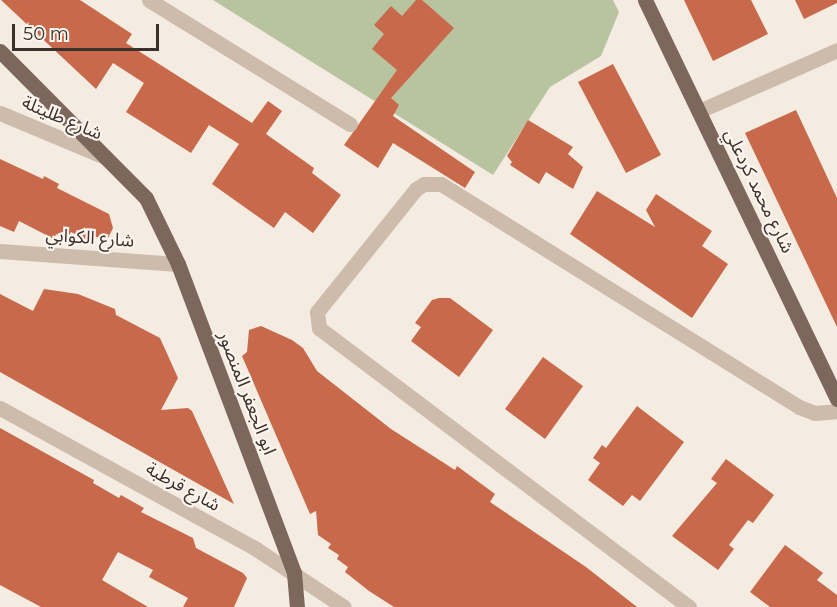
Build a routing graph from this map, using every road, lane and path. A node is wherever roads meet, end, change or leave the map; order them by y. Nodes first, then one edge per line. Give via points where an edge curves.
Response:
1 (149, 0) edge
2 (645, 0) edge
3 (837, 50) edge
4 (0, 51) edge
5 (699, 111) junction
6 (0, 113) edge
7 (350, 124) dead end
8 (110, 159) junction
9 (0, 251) edge
10 (178, 264) junction
11 (837, 399) edge
12 (0, 408) edge
13 (837, 411) edge
14 (294, 573) junction
15 (297, 607) edge
16 (344, 607) edge
17 (689, 607) edge

1 - 7 street
2 - 5 main road, شارع محمد كردعلي
3 - 5 street
4 - 8 main road, ابو الجعفر المنصور
5 - 11 main road, شارع محمد كردعلي
6 - 8 street, شارع طليتلة
8 - 10 main road, ابو الجعفر المنصور via 146,198
9 - 10 street, شارع الكوابي
10 - 14 main road, ابو الجعفر المنصور
12 - 14 street, شارع قرطبة
13 - 17 street via 815,413 799,407 441,184 424,184 416,189 316,317 324,332
14 - 15 main road, ابو الجعفر المنصور
14 - 16 street, شارع قرطبة

